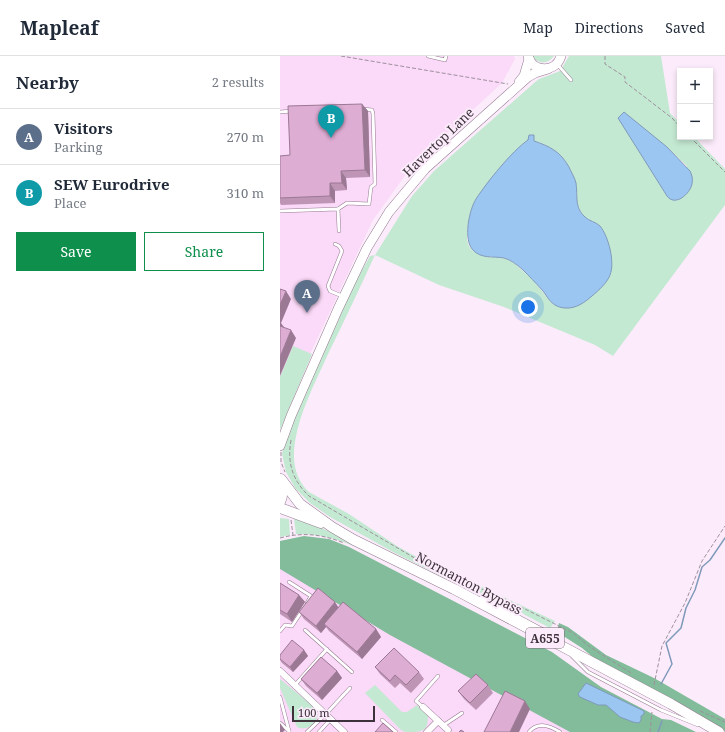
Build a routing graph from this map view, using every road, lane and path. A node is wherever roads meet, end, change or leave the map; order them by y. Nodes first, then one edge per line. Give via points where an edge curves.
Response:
1 (341, 56) edge
2 (428, 56) edge
3 (446, 56) edge
4 (604, 56) edge
5 (528, 58) edge
6 (559, 60) edge
7 (548, 69) junction
8 (571, 80) dead end
9 (517, 87) junction
10 (360, 109) edge
11 (293, 111) edge
12 (280, 112) edge
13 (677, 124) edge
14 (693, 140) edge
15 (725, 172) edge
16 (338, 209) junction
17 (280, 211) edge
18 (339, 231) dead end
19 (335, 244) dead end
20 (344, 297) junction
21 (283, 442) edge
22 (282, 478) edge
23 (280, 502) edge
24 (280, 508) edge
25 (280, 516) edge
26 (291, 516) junction
27 (306, 518) junction
28 (725, 526) edge
29 (332, 528) junction
30 (293, 536) junction
31 (280, 538) edge
32 (346, 544) dead end
33 (289, 582) dead end
34 (306, 630) dead end
35 (280, 631) edge
36 (327, 649) junction
37 (280, 671) edge
38 (352, 672) dead end
39 (438, 676) dead end
40 (635, 677) dead end
41 (294, 685) junction
42 (350, 688) dead end
43 (653, 688) dead end
44 (280, 697) edge
45 (423, 707) joint
46 (697, 710) dead end
47 (652, 712) dead end
48 (462, 713) dead end
49 (328, 717) junction
50 (382, 720) dead end
51 (725, 722) edge
52 (280, 723) edge
53 (443, 726) junction
54 (290, 732) edge
55 (307, 732) edge
56 (319, 732) edge
57 (344, 732) edge
58 (396, 732) edge
59 (427, 732) edge
60 (529, 732) edge
61 (559, 732) edge
62 (650, 732) edge
63 (718, 732) edge

1 - 9 path
2 - 3 lane via 445,60
4 - 13 path via 605,64 625,77 625,82
5 - 7 main road via 534,66
5 - 9 main road, Havertop Lane via 524,76
6 - 7 main road, Havertop Lane
6 - 8 lane
7 - 9 main road, Havertop Lane via 535,73
9 - 20 main road, Havertop Lane via 425,168 389,212 367,248
10 - 16 lane via 372,110 373,114 375,184 371,187 369,204 347,203
11 - 12 lane
14 - 15 path
16 - 17 lane
16 - 18 lane
19 - 20 lane via 342,251 328,286 330,291
20 - 21 main road, Havertop Lane
21 - 22 path via 280,453
21 - 40 path via 297,483 309,496 418,560 564,628
22 - 23 main road
22 - 29 main road, Normanton Bypass / A655 via 300,504
24 - 27 main road, Normanton Bypass / A655
25 - 26 main road, A655
26 - 27 main road, A655
26 - 30 path
27 - 29 main road, Normanton Bypass / A655
28 - 43 path via 702,561 685,603 662,646
29 - 63 main road, Normanton Bypass / A655 via 454,589 671,704
30 - 31 path
30 - 32 path via 310,534
33 - 35 lane via 311,596 292,626 285,625
34 - 36 lane
36 - 38 lane
36 - 41 lane
37 - 41 street
39 - 45 lane via 416,701
41 - 49 street
42 - 49 lane
44 - 54 lane
45 - 53 street
46 - 51 path
47 - 62 path
48 - 53 lane
49 - 55 lane
49 - 56 lane
49 - 57 street
50 - 58 lane
52 - 54 lane
53 - 59 street
60 - 61 lane via 536,726 543,725

